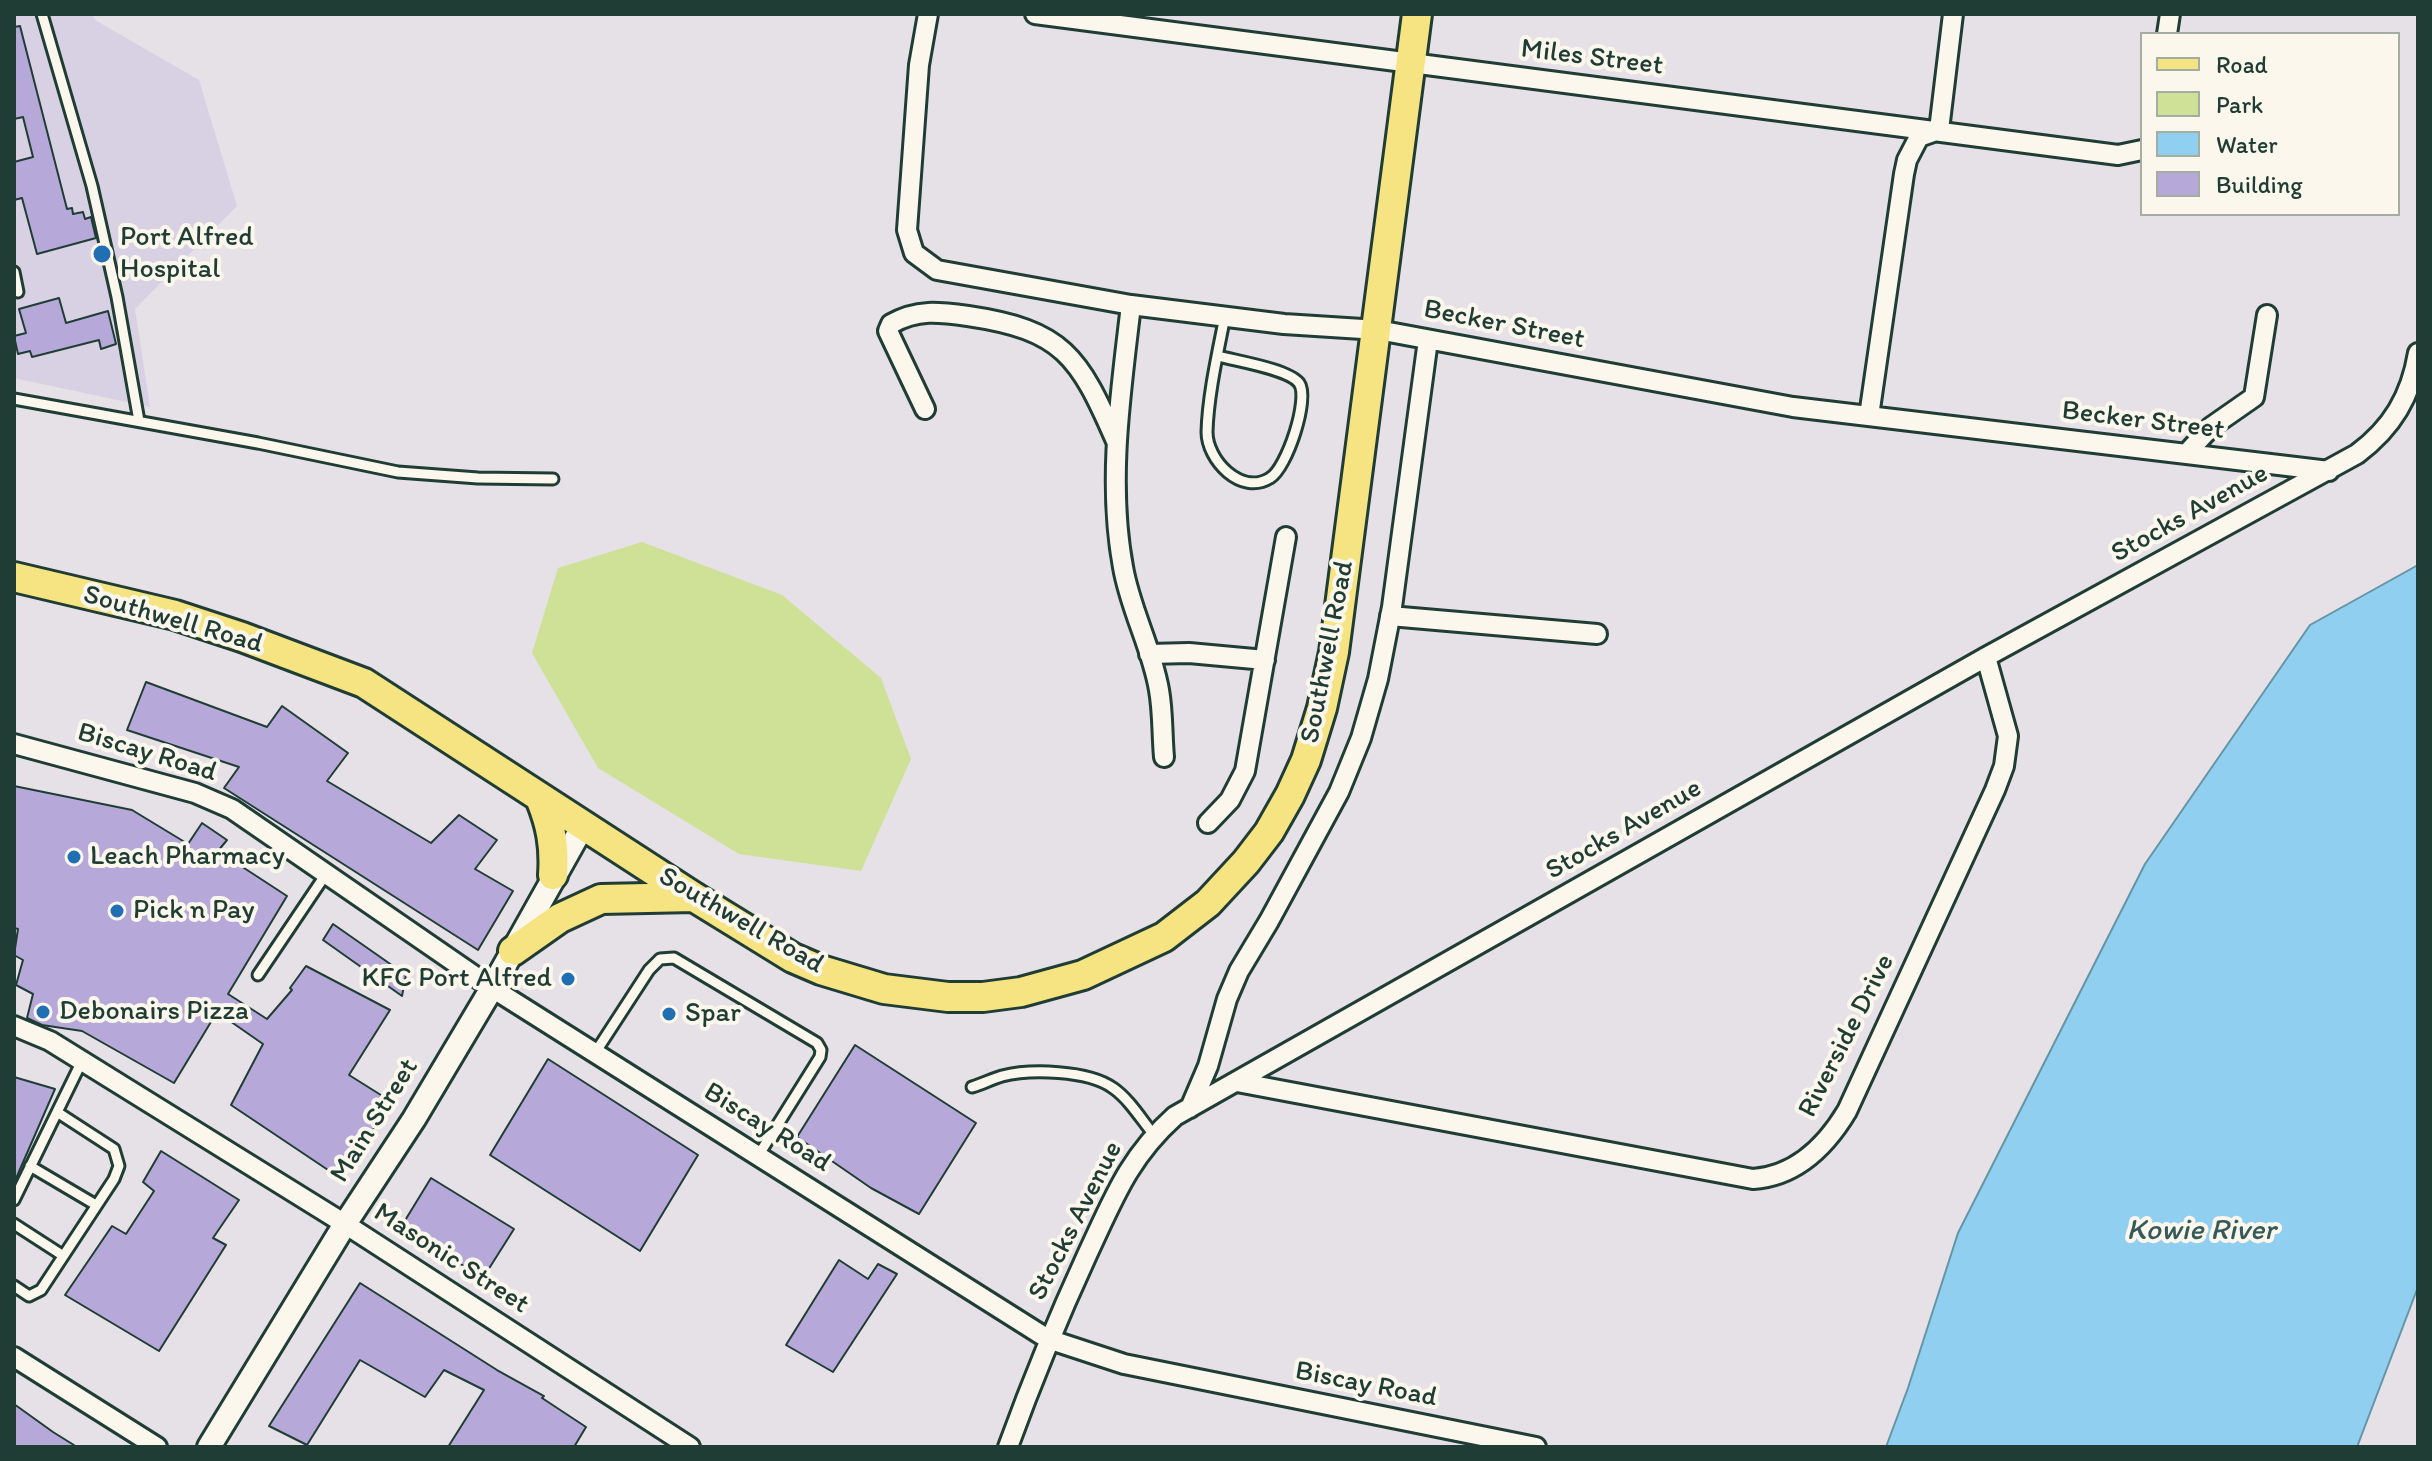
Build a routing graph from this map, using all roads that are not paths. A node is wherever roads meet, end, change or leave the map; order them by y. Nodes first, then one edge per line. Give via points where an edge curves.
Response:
1 (42, 14) edge
2 (928, 14) edge
3 (1035, 14) edge
4 (1417, 14) edge
5 (1953, 14) edge
6 (1412, 64) junction
7 (1939, 130) junction
8 (2140, 150) edge
9 (14, 272) edge
10 (18, 292) dead end
11 (1131, 305) junction
12 (2267, 315) dead end
13 (1225, 316) junction
14 (1378, 330) junction
15 (1428, 340) junction
16 (2418, 353) edge
17 (1218, 356) junction
18 (14, 399) edge
19 (925, 409) dead end
20 (1869, 416) junction
21 (139, 421) junction
22 (1117, 443) junction
23 (2186, 454) junction
24 (2329, 471) junction
25 (553, 479) dead end
26 (1286, 537) dead end
27 (14, 577) edge
28 (1390, 616) junction
29 (1597, 634) dead end
30 (1149, 654) junction
31 (1986, 657) junction
32 (1265, 660) junction
33 (14, 744) edge
34 (1164, 757) dead end
35 (540, 798) junction
36 (1208, 823) dead end
37 (584, 824) junction
38 (326, 874) junction
39 (553, 875) junction
40 (694, 897) junction
41 (513, 951) junction
42 (258, 975) dead end
43 (492, 988) junction
44 (14, 1026) edge
45 (595, 1053) junction
46 (82, 1061) junction
47 (1237, 1082) junction
48 (972, 1087) dead end
49 (1190, 1108) junction
50 (57, 1112) junction
51 (1154, 1135) junction
52 (758, 1156) junction
53 (30, 1166) junction
54 (14, 1200) edge
55 (96, 1205) junction
56 (14, 1224) edge
57 (345, 1224) junction
58 (62, 1255) junction
59 (14, 1286) edge
60 (1048, 1339) junction
61 (14, 1357) edge
62 (157, 1447) edge
63 (209, 1447) edge
64 (690, 1447) edge
65 (1008, 1447) edge
66 (1536, 1447) edge

1 - 21 lane via 92,186
2 - 11 street, Becker Street via 919,65 907,230 914,253 937,270
3 - 6 street, Miles Street
4 - 6 main road, Southwell Road
5 - 7 street
6 - 7 street, Miles Street
6 - 14 main road, Southwell Road
7 - 8 street, Miles Street via 2118,155
7 - 20 street via 1919,137 1907,160
9 - 10 lane
11 - 13 street, Becker Street
11 - 22 street
12 - 23 street via 2254,397 2211,427
13 - 14 street, Becker Street
13 - 17 lane
14 - 15 street, Becker Street
14 - 40 main road, Southwell Road via 1322,708 1306,760 1269,832 1208,903 1164,937 1083,975 1021,992 948,997 884,989 821,970
15 - 20 street, Becker Street
15 - 28 street, Southwell Road
16 - 24 street, Stocks Avenue via 2403,404 2391,423 2377,439
17 - 17 lane via 1207,431 1211,450 1230,475 1263,481 1278,472 1291,447 1301,386 1289,376
18 - 21 lane
19 - 22 street via 888,331 891,324 931,311 998,320 1062,348 1079,367
20 - 23 street, Becker Street
21 - 25 lane via 398,472
22 - 30 street via 1122,564
23 - 24 street, Becker Street
24 - 31 street, Stocks Avenue
26 - 32 street
27 - 35 main road, Southwell Road via 175,615 364,683
28 - 29 street
28 - 49 street, Southwell Road via 1356,752 1239,971
30 - 32 street
30 - 34 street via 1159,691
31 - 47 street, Stocks Avenue
31 - 47 street, Riverside Drive via 2008,736 1995,790 1847,1111 1821,1147 1785,1172 1753,1179
32 - 36 street via 1245,771 1230,800
33 - 38 street, Biscay Road via 195,793 232,809
35 - 37 main road, Southwell Road
35 - 39 main road via 553,832
37 - 39 street, Main Street
37 - 40 main road, Southwell Road
38 - 42 lane
38 - 43 street, Biscay Road
39 - 41 street, Main Street
40 - 41 main road via 601,899 560,918
41 - 43 street, Main Street
43 - 45 street, Biscay Road
43 - 57 street, Main Street
44 - 46 street, Masonic Street
45 - 52 street, Biscay Road
45 - 52 lane via 649,970 660,959 674,958 817,1043 820,1057
46 - 50 lane
46 - 57 street, Masonic Street
47 - 49 street, Stocks Avenue
48 - 51 lane via 1024,1073 1100,1081 1126,1100
49 - 51 street, Stocks Avenue
50 - 53 lane
50 - 55 lane via 114,1149 118,1158 114,1179
51 - 60 street, Stocks Avenue via 1126,1172
52 - 60 street, Biscay Road
53 - 54 lane
53 - 55 lane
55 - 58 lane
56 - 58 lane
57 - 63 street, Main Street
57 - 64 street, Masonic Street
58 - 59 lane via 35,1294
60 - 65 street, Stocks Avenue
60 - 66 street, Biscay Road via 1124,1364
61 - 62 street

